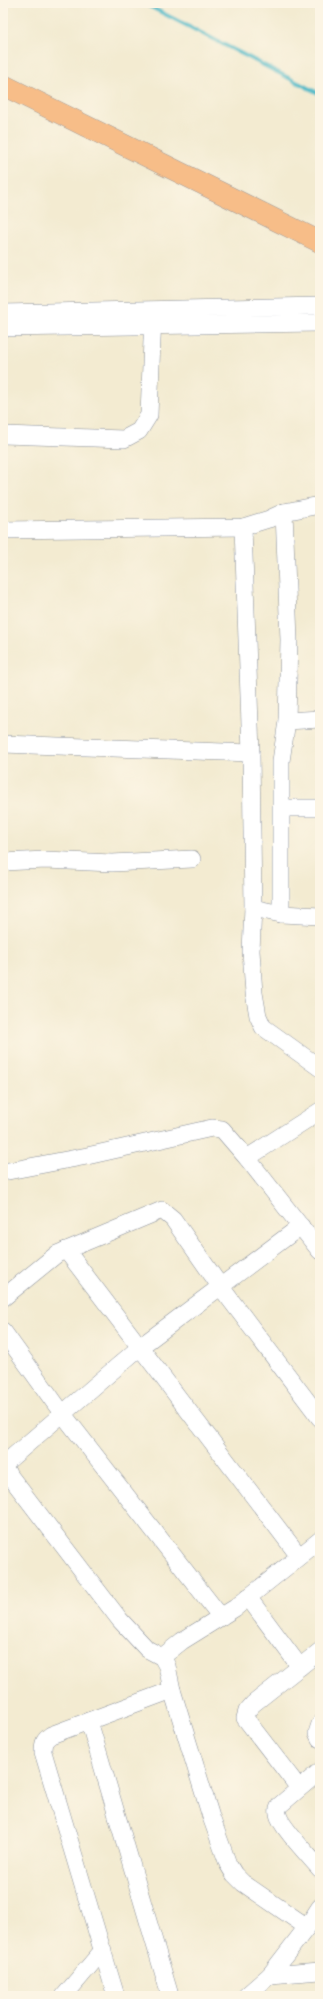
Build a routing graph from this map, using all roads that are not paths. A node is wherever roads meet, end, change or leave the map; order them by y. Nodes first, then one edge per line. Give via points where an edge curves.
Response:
1 (3, 85) edge
2 (320, 242) edge
3 (320, 306) edge
4 (3, 313) edge
5 (289, 315) junction
6 (153, 318) junction
7 (320, 323) edge
8 (3, 328) edge
9 (3, 435) edge
10 (320, 505) edge
11 (284, 512) junction
12 (243, 527) junction
13 (3, 530) edge
14 (320, 719) edge
15 (287, 721) junction
16 (3, 744) edge
17 (251, 753) junction
18 (282, 808) junction
19 (320, 808) edge
20 (192, 859) dead end
21 (3, 862) edge
22 (253, 908) junction
23 (281, 914) junction
24 (320, 916) edge
25 (320, 1068) edge
26 (320, 1111) edge
27 (247, 1158) junction
28 (3, 1172) edge
29 (301, 1226) junction
30 (66, 1250) junction
31 (320, 1251) edge
32 (220, 1286) junction
33 (3, 1298) edge
34 (3, 1331) edge
35 (140, 1347) junction
36 (62, 1413) junction
37 (320, 1418) edge
38 (3, 1466) edge
39 (320, 1540) edge
40 (299, 1556) junction
41 (248, 1598) junction
42 (221, 1617) junction
43 (320, 1651) edge
44 (162, 1657) junction
45 (300, 1667) junction
46 (172, 1690) junction
47 (89, 1721) junction
48 (320, 1724) edge
49 (320, 1739) edge
50 (320, 1771) edge
51 (299, 1788) junction
52 (320, 1869) edge
53 (320, 1907) edge
54 (307, 1927) junction
55 (103, 1950) junction
56 (320, 1971) edge
57 (270, 1975) junction
58 (169, 1992) dead end
59 (64, 1996) edge
60 (116, 1996) edge
61 (246, 1996) edge

1 - 2 main road
3 - 5 street
4 - 6 street
5 - 6 street
5 - 7 street
6 - 8 street
6 - 9 street via 149,415 139,431 124,439
10 - 11 street
11 - 12 street
11 - 15 street via 289,640
12 - 13 street
12 - 17 street
14 - 15 street
15 - 18 street via 281,761
16 - 17 street
17 - 22 street
18 - 19 street
18 - 23 street
20 - 21 street via 112,863 46,860
22 - 23 street
22 - 25 street via 251,951 258,1016 263,1027 272,1036
23 - 24 street
26 - 27 street
27 - 28 street via 226,1132 212,1128
27 - 29 street
29 - 31 street
29 - 32 street
30 - 32 street via 162,1210 173,1219
30 - 33 street via 57,1254
30 - 35 street
32 - 35 street
32 - 37 street
34 - 36 street
35 - 36 street
35 - 40 street
36 - 38 street
36 - 42 street
38 - 44 street via 120,1620 147,1649
39 - 40 street
40 - 41 street
41 - 42 street
41 - 45 street
42 - 44 street via 182,1641
43 - 45 street
44 - 46 street via 167,1666
45 - 51 street via 253,1704 247,1710 245,1718
46 - 47 street
46 - 54 street via 228,1864 243,1883
47 - 55 street via 51,1735 44,1740 43,1752
47 - 58 street
48 - 49 street via 317,1728
50 - 51 street
51 - 52 street via 280,1805 278,1815
53 - 54 street
54 - 57 street
55 - 59 street
55 - 60 street
56 - 57 street
57 - 61 street

